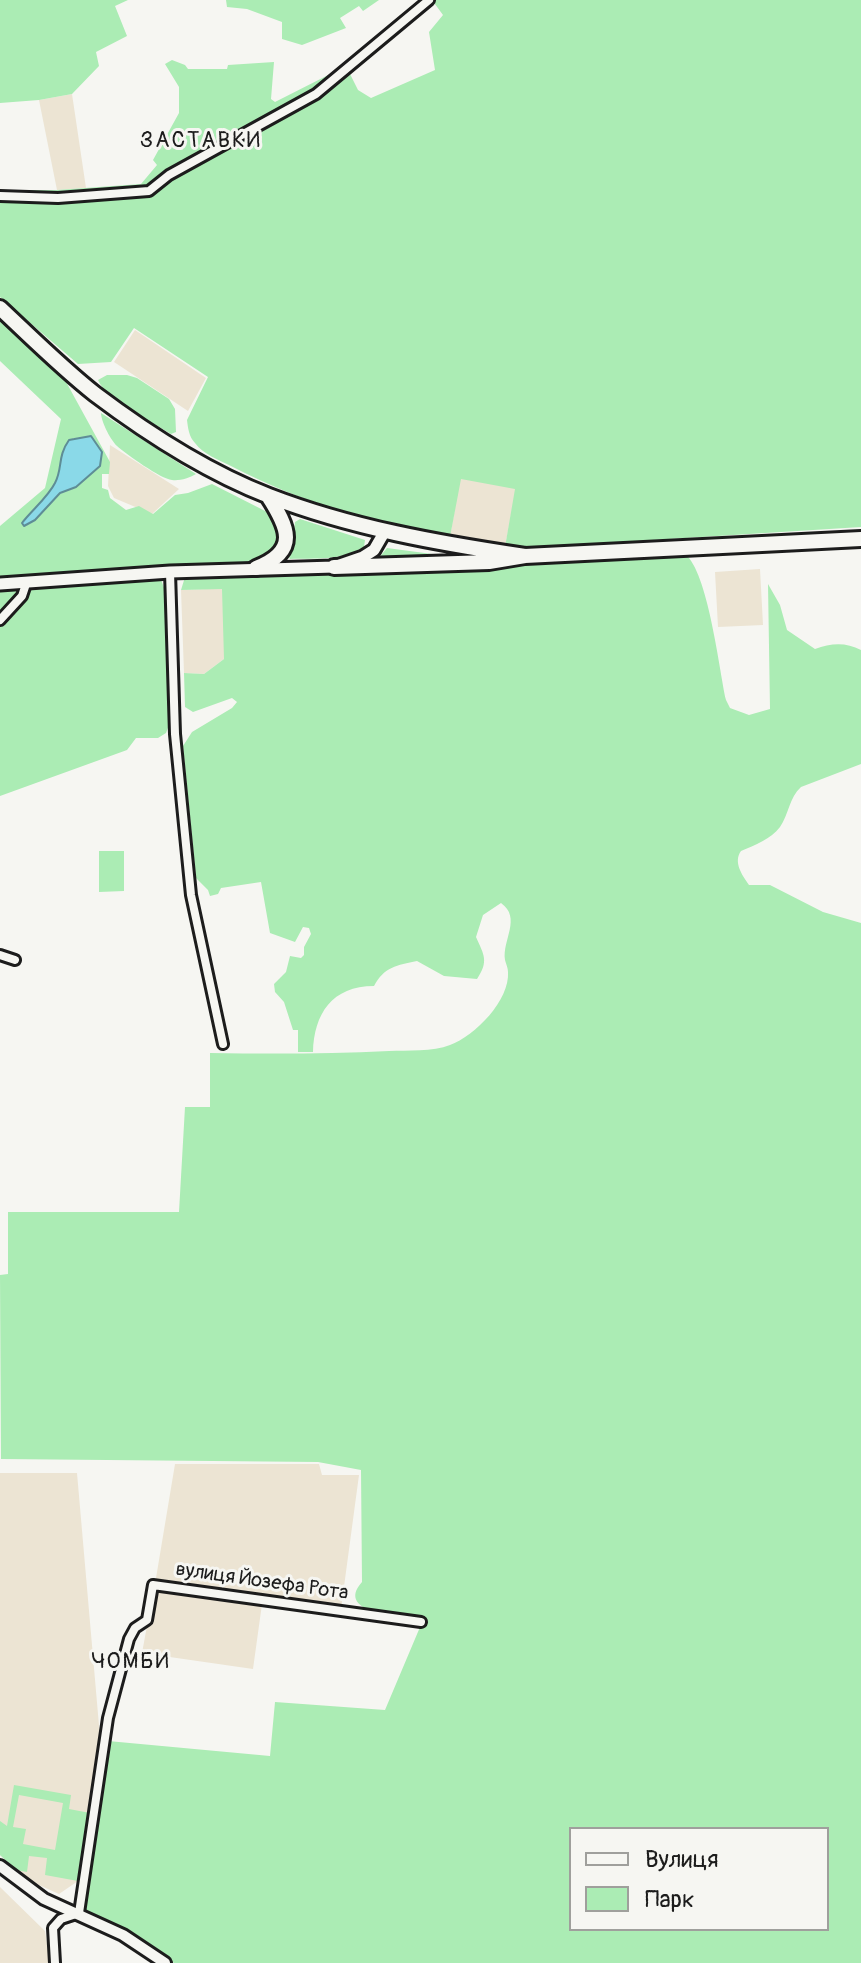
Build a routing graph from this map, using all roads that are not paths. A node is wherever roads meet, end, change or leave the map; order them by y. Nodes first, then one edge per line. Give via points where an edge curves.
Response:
1 (429, 0) edge
2 (0, 196) edge
3 (0, 308) edge
4 (268, 495) junction
5 (385, 531) junction
6 (861, 539) edge
7 (525, 556) junction
8 (334, 567) junction
9 (256, 568) junction
10 (170, 572) junction
11 (27, 581) junction
12 (0, 584) edge
13 (0, 620) edge
14 (0, 955) edge
15 (15, 960) dead end
16 (223, 1044) dead end
17 (421, 1622) dead end
18 (0, 1866) edge
19 (79, 1913) junction
20 (55, 1963) edge
21 (165, 1963) edge

1 - 2 street via 316,94 149,191
3 - 4 highway via 131,419 201,463
4 - 5 highway
4 - 9 highway via 284,521 286,541 278,557
5 - 7 highway
5 - 8 main road via 369,554
6 - 7 highway
7 - 8 highway
8 - 9 main road
9 - 10 main road
10 - 11 main road
10 - 16 street via 175,734 191,895
11 - 12 main road
11 - 13 street via 22,596
14 - 15 street
17 - 19 street, вулиця Йозефа Рота via 153,1585 147,1620 129,1639 108,1718
18 - 19 street via 29,1890
19 - 20 street via 53,1928
19 - 21 street

